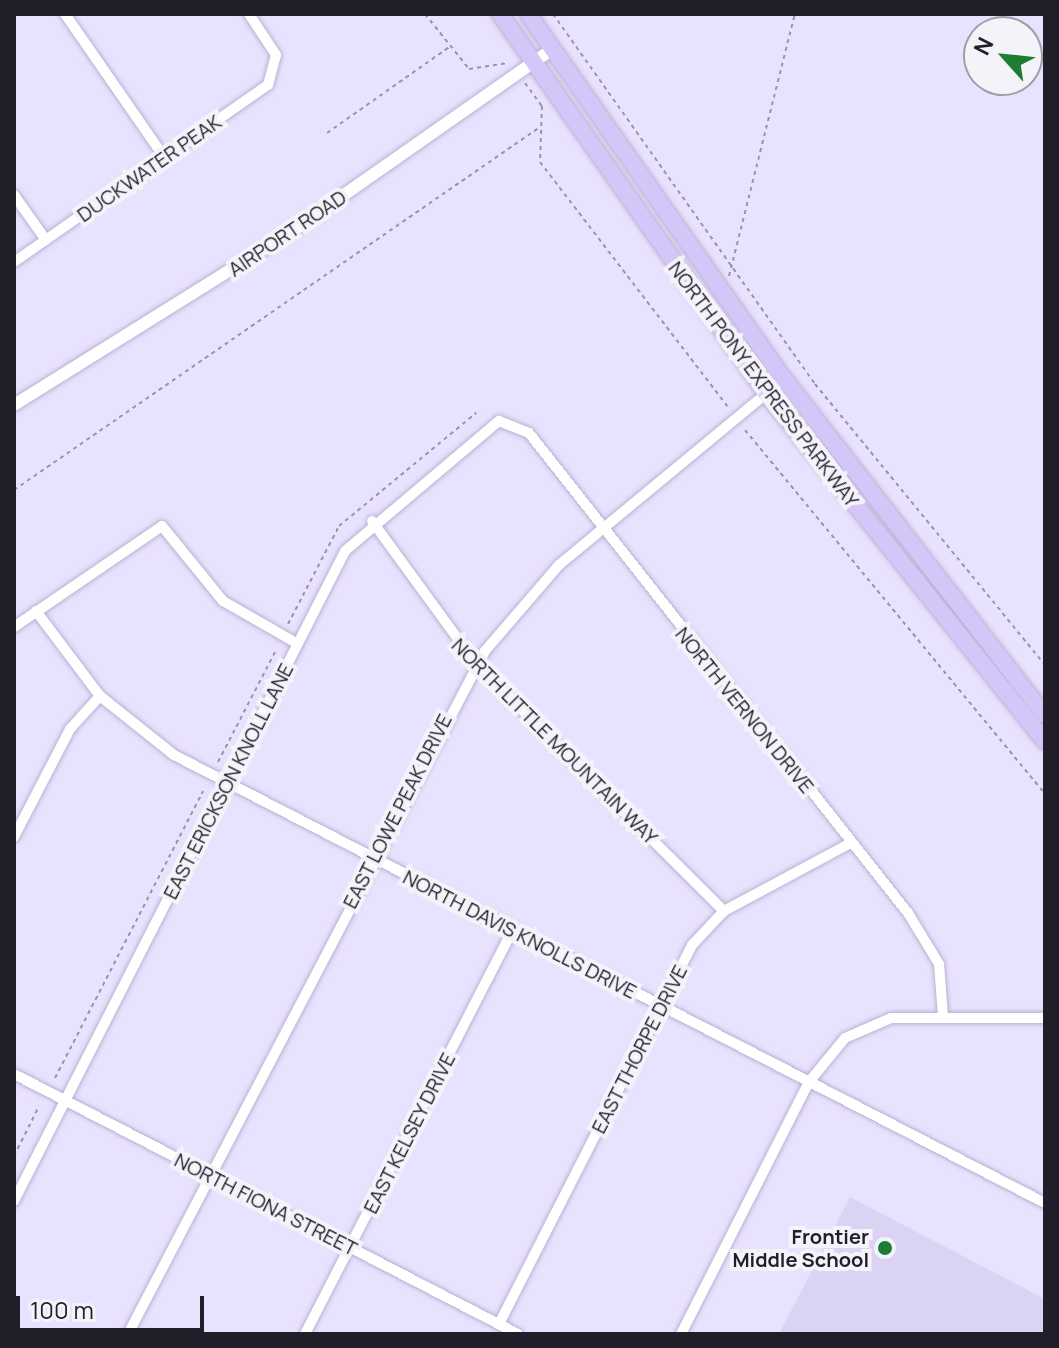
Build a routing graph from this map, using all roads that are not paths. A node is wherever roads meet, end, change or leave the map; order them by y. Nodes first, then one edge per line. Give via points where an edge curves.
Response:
1 (65, 14) edge
2 (249, 14) edge
3 (500, 14) edge
4 (528, 14) edge
5 (552, 49) junction
6 (533, 63) junction
7 (164, 157) junction
8 (14, 195) edge
9 (46, 240) junction
10 (14, 262) edge
11 (784, 379) junction
12 (766, 393) junction
13 (14, 405) edge
14 (510, 421) joint
15 (372, 521) junction
16 (600, 529) junction
17 (36, 611) junction
18 (14, 627) edge
19 (298, 644) junction
20 (477, 665) junction
21 (100, 696) junction
22 (1045, 715) edge
23 (1045, 741) edge
24 (228, 784) junction
25 (14, 837) edge
26 (851, 843) junction
27 (372, 858) junction
28 (724, 911) junction
29 (512, 931) junction
30 (661, 1006) junction
31 (943, 1016) junction
32 (1045, 1018) edge
33 (14, 1074) edge
34 (809, 1082) junction
35 (65, 1100) junction
36 (210, 1175) junction
37 (14, 1201) edge
38 (1045, 1203) edge
39 (350, 1247) junction
40 (499, 1324) junction
41 (128, 1334) edge
42 (305, 1334) edge
43 (518, 1334) edge
44 (681, 1334) edge

1 - 7 street
2 - 7 street, DUCKWATER PEAK via 277,67 268,85
3 - 6 main road, NORTH PONY EXPRESS PARKWAY
4 - 5 main road, NORTH PONY EXPRESS PARKWAY
5 - 6 street, AIRPORT ROAD
5 - 11 main road, NORTH PONY EXPRESS PARKWAY
6 - 12 main road, NORTH PONY EXPRESS PARKWAY
6 - 13 street, AIRPORT ROAD via 281,239
7 - 9 street, DUCKWATER PEAK
8 - 9 street
9 - 10 street, DUCKWATER PEAK
11 - 12 street, EAST LOWE PEAK DRIVE
11 - 22 main road, NORTH PONY EXPRESS PARKWAY
12 - 16 street, EAST LOWE PEAK DRIVE
12 - 23 main road, NORTH PONY EXPRESS PARKWAY
14 - 15 street, EAST ERICKSON KNOLL LANE via 489,425
14 - 16 street, NORTH VERNON DRIVE via 529,433
15 - 19 street, EAST ERICKSON KNOLL LANE via 345,551
15 - 20 street, NORTH LITTLE MOUNTAIN WAY
16 - 20 street, EAST LOWE PEAK DRIVE via 535,590
16 - 26 street, NORTH VERNON DRIVE
17 - 18 street
17 - 19 street via 162,526 223,601
17 - 21 street, NORTH DAVIS KNOLLS DRIVE
19 - 24 street, EAST ERICKSON KNOLL LANE
20 - 27 street, EAST LOWE PEAK DRIVE
20 - 28 street, NORTH LITTLE MOUNTAIN WAY
21 - 24 street, NORTH DAVIS KNOLLS DRIVE via 150,740
21 - 25 street via 70,729
24 - 27 street, NORTH DAVIS KNOLLS DRIVE
24 - 35 street, EAST ERICKSON KNOLL LANE
26 - 28 street, EAST THORPE DRIVE
26 - 31 street, NORTH VERNON DRIVE via 925,936 939,964
27 - 29 street, NORTH DAVIS KNOLLS DRIVE
27 - 36 street, EAST LOWE PEAK DRIVE
28 - 30 street, EAST THORPE DRIVE via 692,945
29 - 30 street, NORTH DAVIS KNOLLS DRIVE
29 - 39 street, EAST KELSEY DRIVE
30 - 34 street, NORTH DAVIS KNOLLS DRIVE
30 - 40 street, EAST THORPE DRIVE
31 - 32 street
31 - 34 street via 864,1027 829,1052
33 - 35 street, NORTH FIONA STREET
34 - 38 street, NORTH DAVIS KNOLLS DRIVE
34 - 44 street
35 - 36 street, NORTH FIONA STREET
35 - 37 street, EAST ERICKSON KNOLL LANE
36 - 39 street, NORTH FIONA STREET
36 - 41 street, EAST LOWE PEAK DRIVE
39 - 40 street, NORTH FIONA STREET
39 - 42 street, EAST KELSEY DRIVE
40 - 43 street, NORTH FIONA STREET

